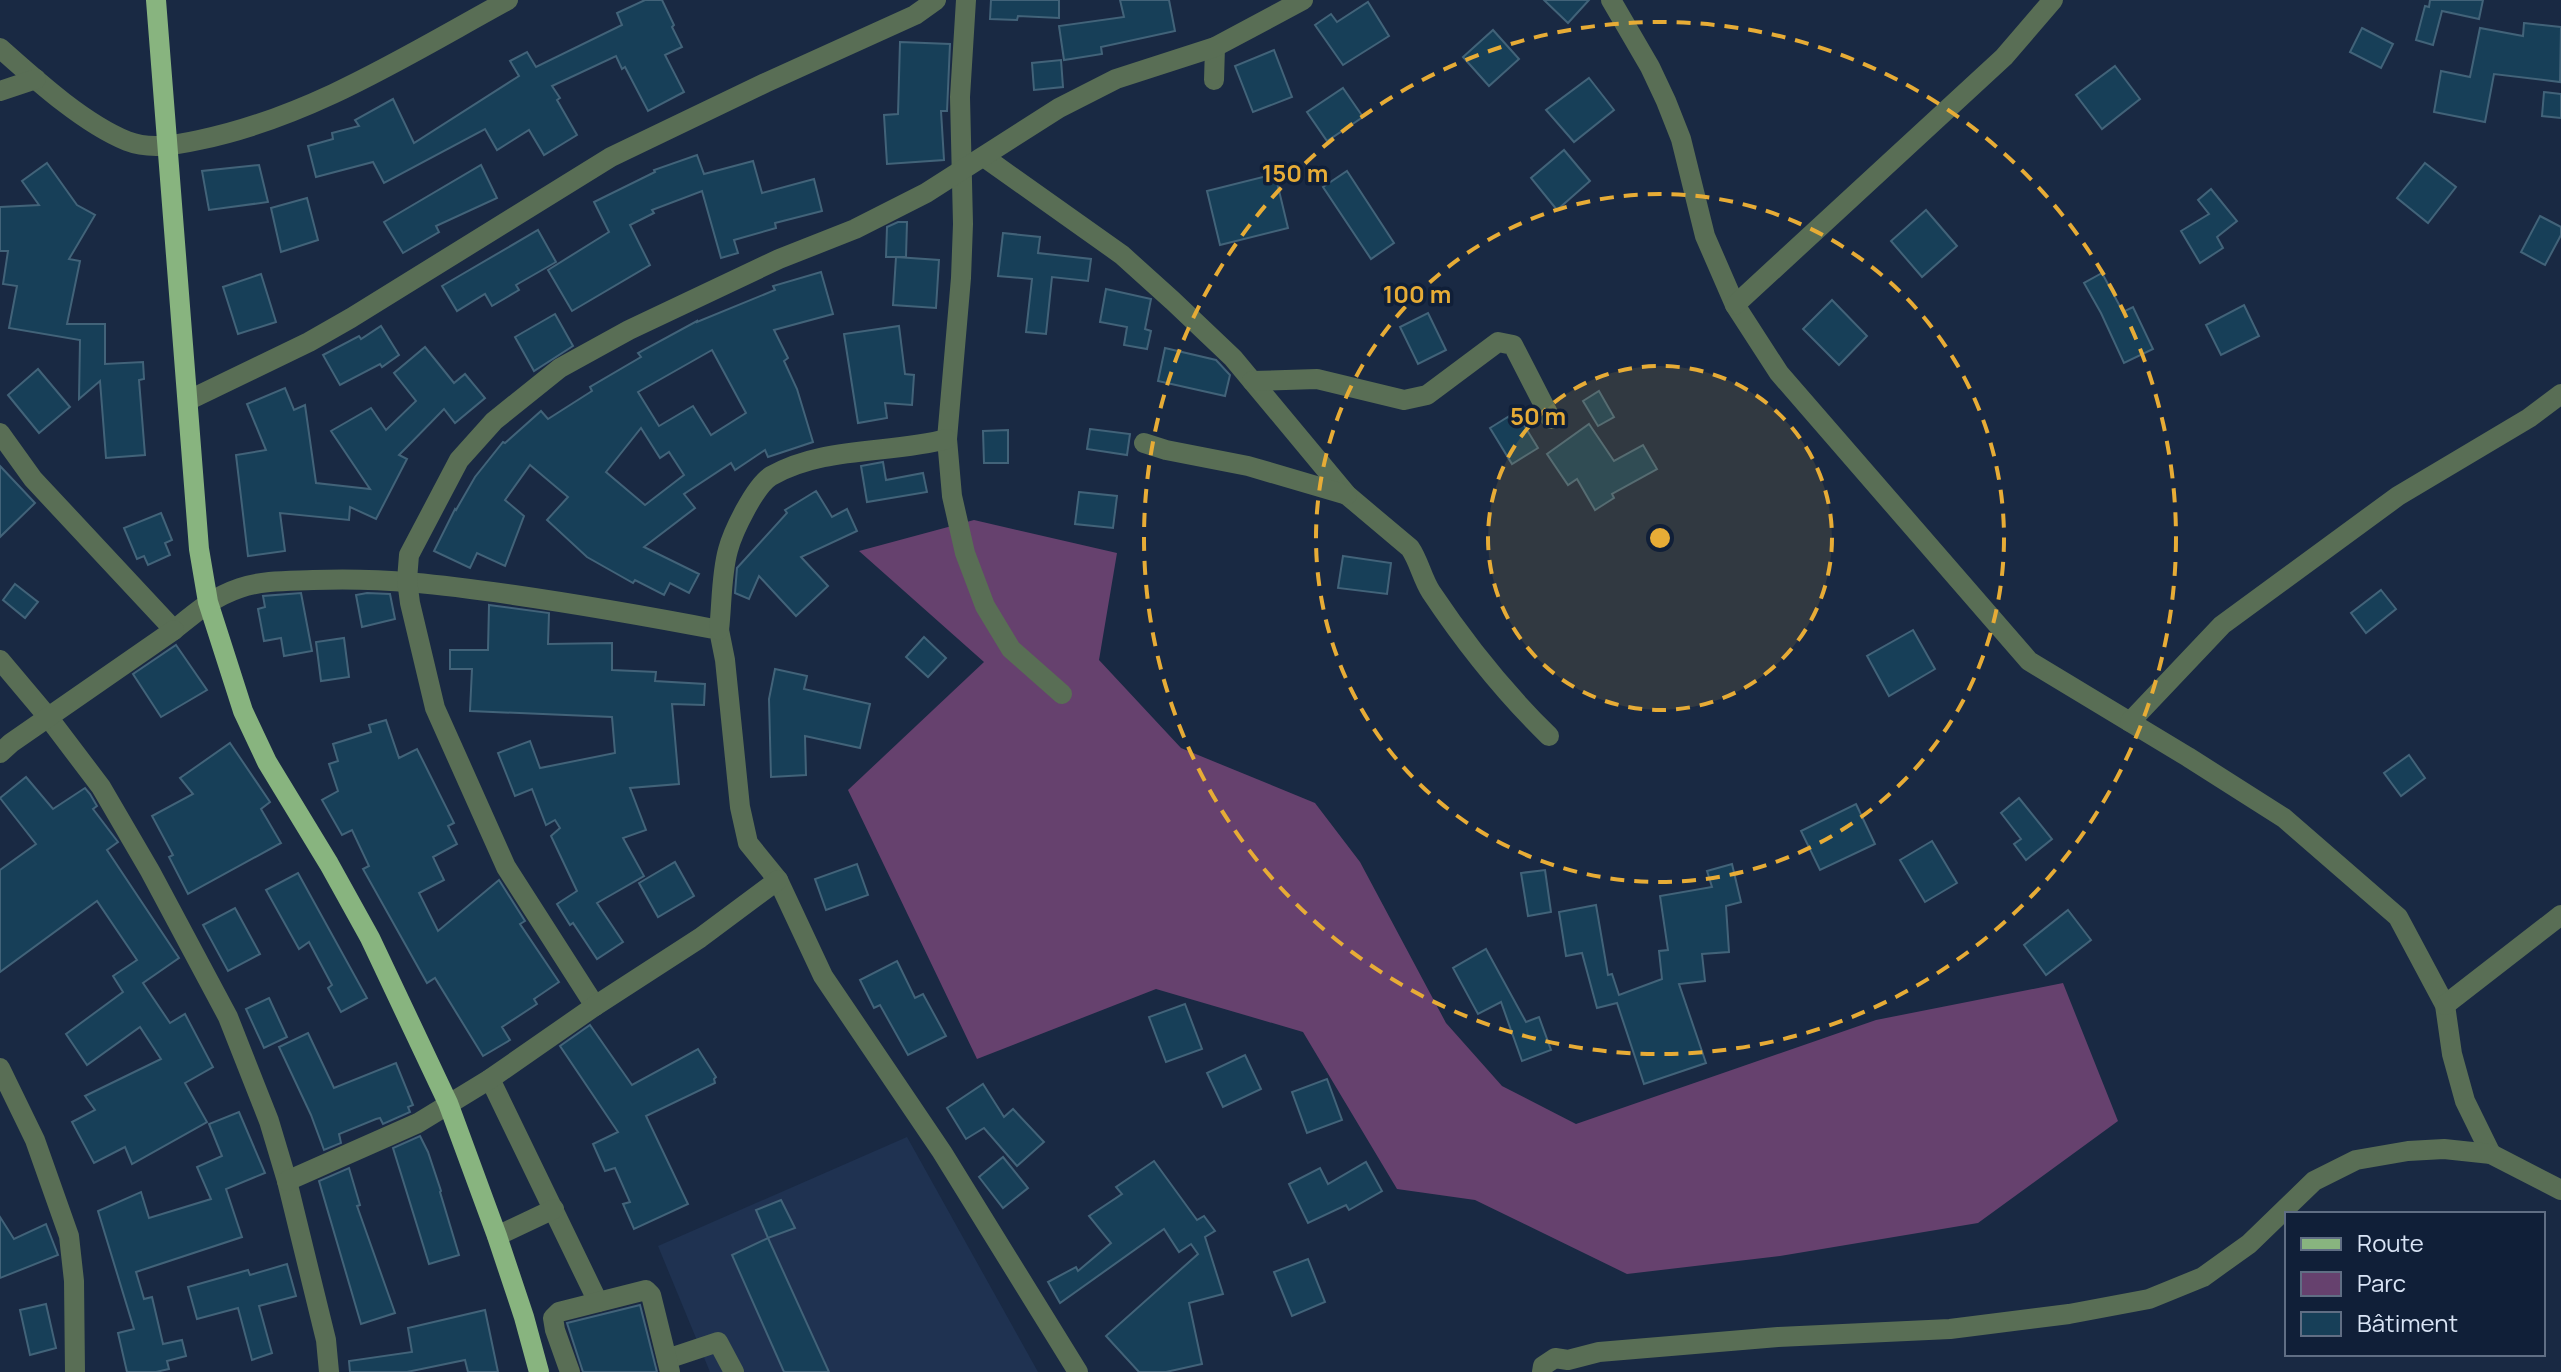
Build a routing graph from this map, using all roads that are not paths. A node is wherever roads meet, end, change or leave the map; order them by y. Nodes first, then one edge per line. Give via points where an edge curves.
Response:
1 (156, 0) edge
2 (508, 0) edge
3 (936, 0) edge
4 (966, 0) edge
5 (1303, 0) edge
6 (1611, 0) edge
7 (2053, 0) edge
8 (1215, 47) junction
9 (0, 48) edge
10 (36, 79) junction
11 (1214, 80) dead end
12 (0, 91) edge
13 (167, 147) junction
14 (984, 157) junction
15 (963, 171) junction
16 (1735, 305) junction
17 (1252, 381) junction
18 (2561, 394) edge
19 (189, 400) junction
20 (1551, 419) dead end
21 (0, 433) edge
22 (947, 439) junction
23 (1144, 443) dead end
24 (1347, 495) junction
25 (407, 580) junction
26 (208, 602) junction
27 (174, 630) junction
28 (719, 630) junction
29 (0, 660) edge
30 (1062, 694) dead end
31 (48, 717) junction
32 (2130, 722) junction
33 (1549, 736) dead end
34 (0, 753) edge
35 (778, 880) junction
36 (2561, 915) edge
37 (2445, 1005) junction
38 (595, 1006) junction
39 (0, 1068) edge
40 (490, 1079) junction
41 (448, 1103) junction
42 (2491, 1154) junction
43 (287, 1181) junction
44 (2561, 1190) edge
45 (554, 1209) junction
46 (497, 1236) junction
47 (598, 1302) junction
48 (668, 1365) edge
49 (75, 1372) edge
50 (329, 1372) edge
51 (539, 1372) edge
52 (570, 1372) edge
53 (734, 1372) edge
54 (1078, 1372) edge
55 (1542, 1372) edge

1 - 13 main road
2 - 13 street via 291,113
3 - 19 street via 915,15 611,157 351,318
4 - 15 street via 960,97
5 - 8 street
6 - 16 street via 1666,101 1705,236
7 - 16 street via 2004,57
8 - 11 street
8 - 14 street via 1116,79 1059,108
9 - 10 street
10 - 12 street
10 - 13 street via 103,128 130,142
13 - 19 main road
14 - 15 street
14 - 17 street via 1122,255
15 - 22 street via 961,278
15 - 25 street via 855,229 643,323 560,368 494,421 459,460 409,555
16 - 32 street via 1779,373 2029,661
17 - 20 street via 1317,379 1404,400 1427,395 1498,342 1513,345
17 - 24 street
18 - 32 street via 2398,496 2222,625
19 - 26 main road
21 - 27 street via 33,479
22 - 28 street via 808,461 769,477 744,510 727,551
22 - 30 street via 952,496 985,606 1011,649
23 - 24 street
24 - 33 street via 1410,548 1454,625
25 - 26 street via 271,582 242,587
25 - 28 street
25 - 38 street via 435,708 465,778 506,867
26 - 27 street
26 - 41 main road via 243,711 267,762 370,938
27 - 31 street
28 - 35 street via 745,831 748,843
29 - 31 street
31 - 34 street
31 - 43 street via 101,787 228,1017
32 - 37 street via 2284,818 2398,917
35 - 38 street
35 - 54 street via 823,976 950,1165
36 - 37 street
37 - 42 street via 2465,1101
38 - 40 street
39 - 49 street via 35,1140 69,1236
40 - 41 street
40 - 45 street
41 - 43 street via 418,1123
41 - 46 main road
42 - 44 street
42 - 55 street via 2444,1149 2356,1160 2314,1181 2249,1244 2203,1277 2149,1299 1950,1329 1599,1352 1555,1358
43 - 50 street
45 - 46 street
45 - 47 street
46 - 51 main road
47 - 48 street via 649,1292
47 - 52 street via 553,1318
48 - 53 street via 718,1342

